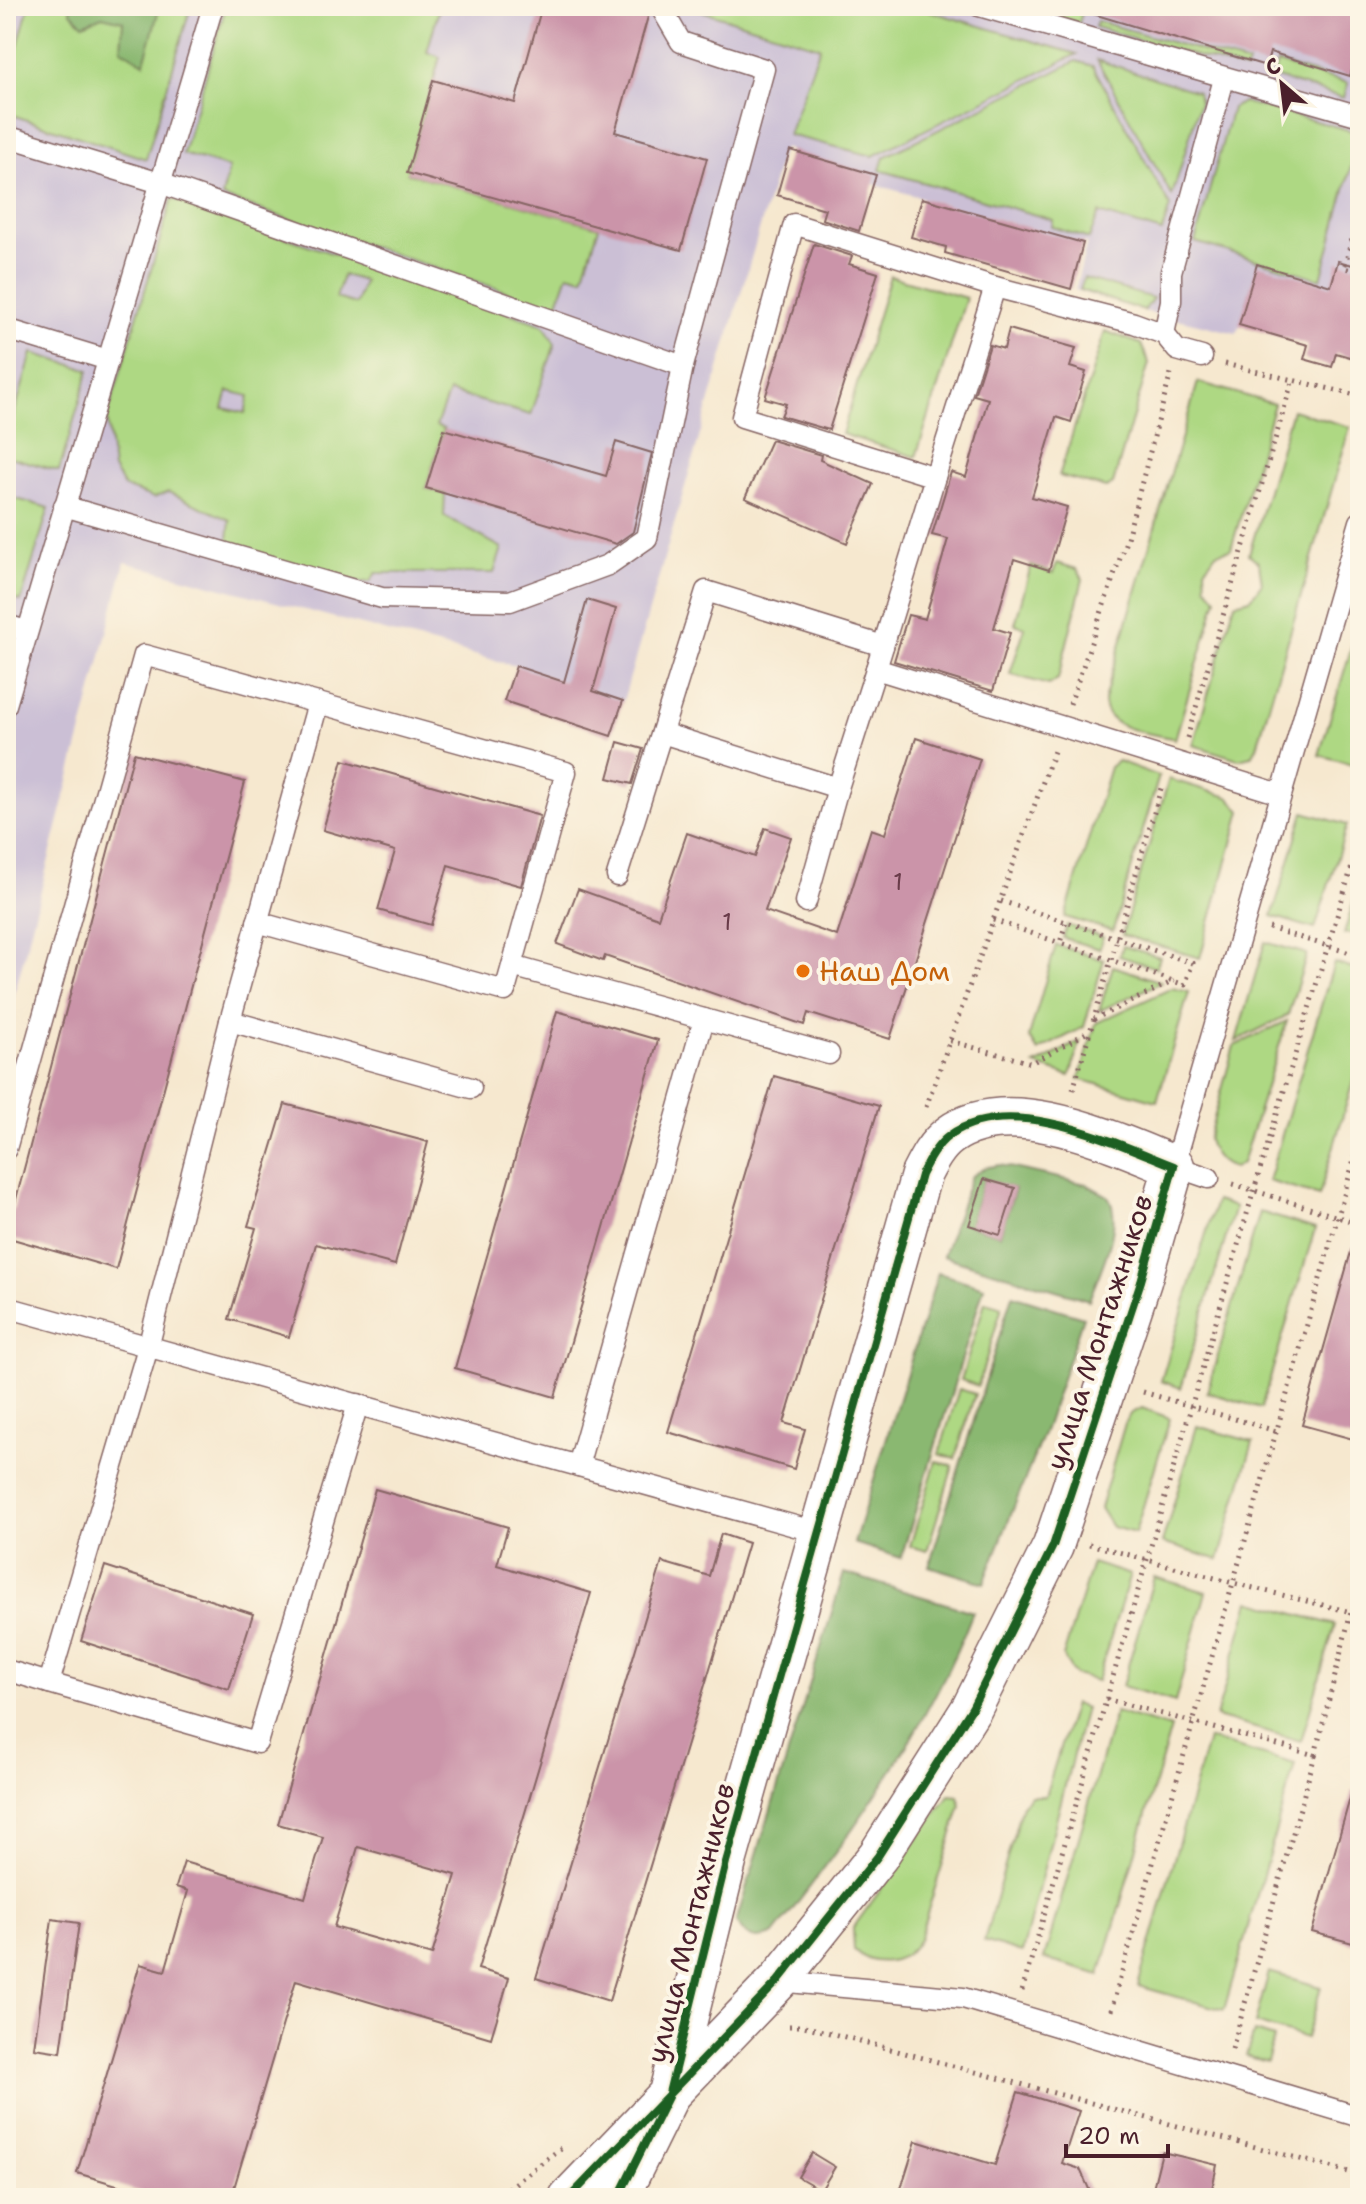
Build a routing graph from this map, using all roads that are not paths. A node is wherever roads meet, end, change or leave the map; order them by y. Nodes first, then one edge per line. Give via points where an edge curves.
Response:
1 (213, 6) edge
2 (660, 6) edge
3 (979, 6) edge
4 (1224, 79) junction
5 (1360, 116) edge
6 (6, 136) edge
7 (160, 183) junction
8 (995, 287) junction
9 (6, 329) edge
10 (1164, 334) junction
11 (1202, 357) road end
12 (108, 360) junction
13 (683, 366) junction
14 (935, 477) junction
15 (64, 506) junction
16 (1360, 522) edge
17 (6, 625) edge
18 (27, 631) junction
19 (883, 646) junction
20 (876, 669) junction
21 (318, 703) junction
22 (6, 705) edge
23 (662, 733) junction
24 (838, 788) junction
25 (1280, 794) junction
26 (617, 876) dead end
27 (806, 902) dead end
28 (257, 922) junction
29 (512, 966) junction
30 (704, 1019) junction
31 (230, 1021) junction
32 (829, 1054) dead end
33 (471, 1088) dead end
34 (6, 1149) edge
35 (1192, 1172) junction
36 (6, 1307) edge
37 (149, 1344) junction
38 (358, 1404) junction
39 (578, 1466) junction
40 (820, 1533) junction
41 (6, 1670) edge
42 (49, 1683) junction
43 (778, 1981) junction
44 (668, 2097) junction
45 (1360, 2117) edge
46 (569, 2198) edge
47 (618, 2198) edge

1 - 7 lane
2 - 13 lane via 681,42 764,69
3 - 4 lane
4 - 5 lane
4 - 10 lane via 1171,272
6 - 7 lane
7 - 12 lane
7 - 13 lane
8 - 10 lane
8 - 14 lane
8 - 14 lane via 794,224 742,417
9 - 12 lane
10 - 11 lane via 1177,350
12 - 15 lane
13 - 15 lane via 647,538 608,565 510,601 382,598
14 - 19 lane
15 - 18 lane
16 - 25 lane
17 - 18 lane
18 - 22 lane
19 - 20 lane
19 - 23 lane via 706,591
20 - 24 lane
20 - 25 lane
21 - 28 lane
21 - 29 lane via 566,772
21 - 34 lane via 144,655
23 - 24 lane
23 - 26 lane
24 - 27 lane
25 - 35 lane via 1245,921
28 - 29 lane via 505,991
28 - 31 lane
29 - 30 lane
30 - 32 lane
30 - 39 lane
31 - 33 lane
31 - 37 lane
35 - 40 street, улица Монтажников via 1063,1126 1023,1119 965,1128 949,1136 921,1175
35 - 43 street, улица Монтажников via 1108,1381 1057,1535 972,1708 878,1856
36 - 37 lane
37 - 38 lane
37 - 42 lane
38 - 39 lane
38 - 42 lane via 257,1743
39 - 40 lane
40 - 44 street, улица Монтажников via 726,1862
41 - 42 lane
43 - 44 street, улица Монтажников
43 - 45 lane via 963,1998
44 - 46 street, улица Монтажников
44 - 47 street

